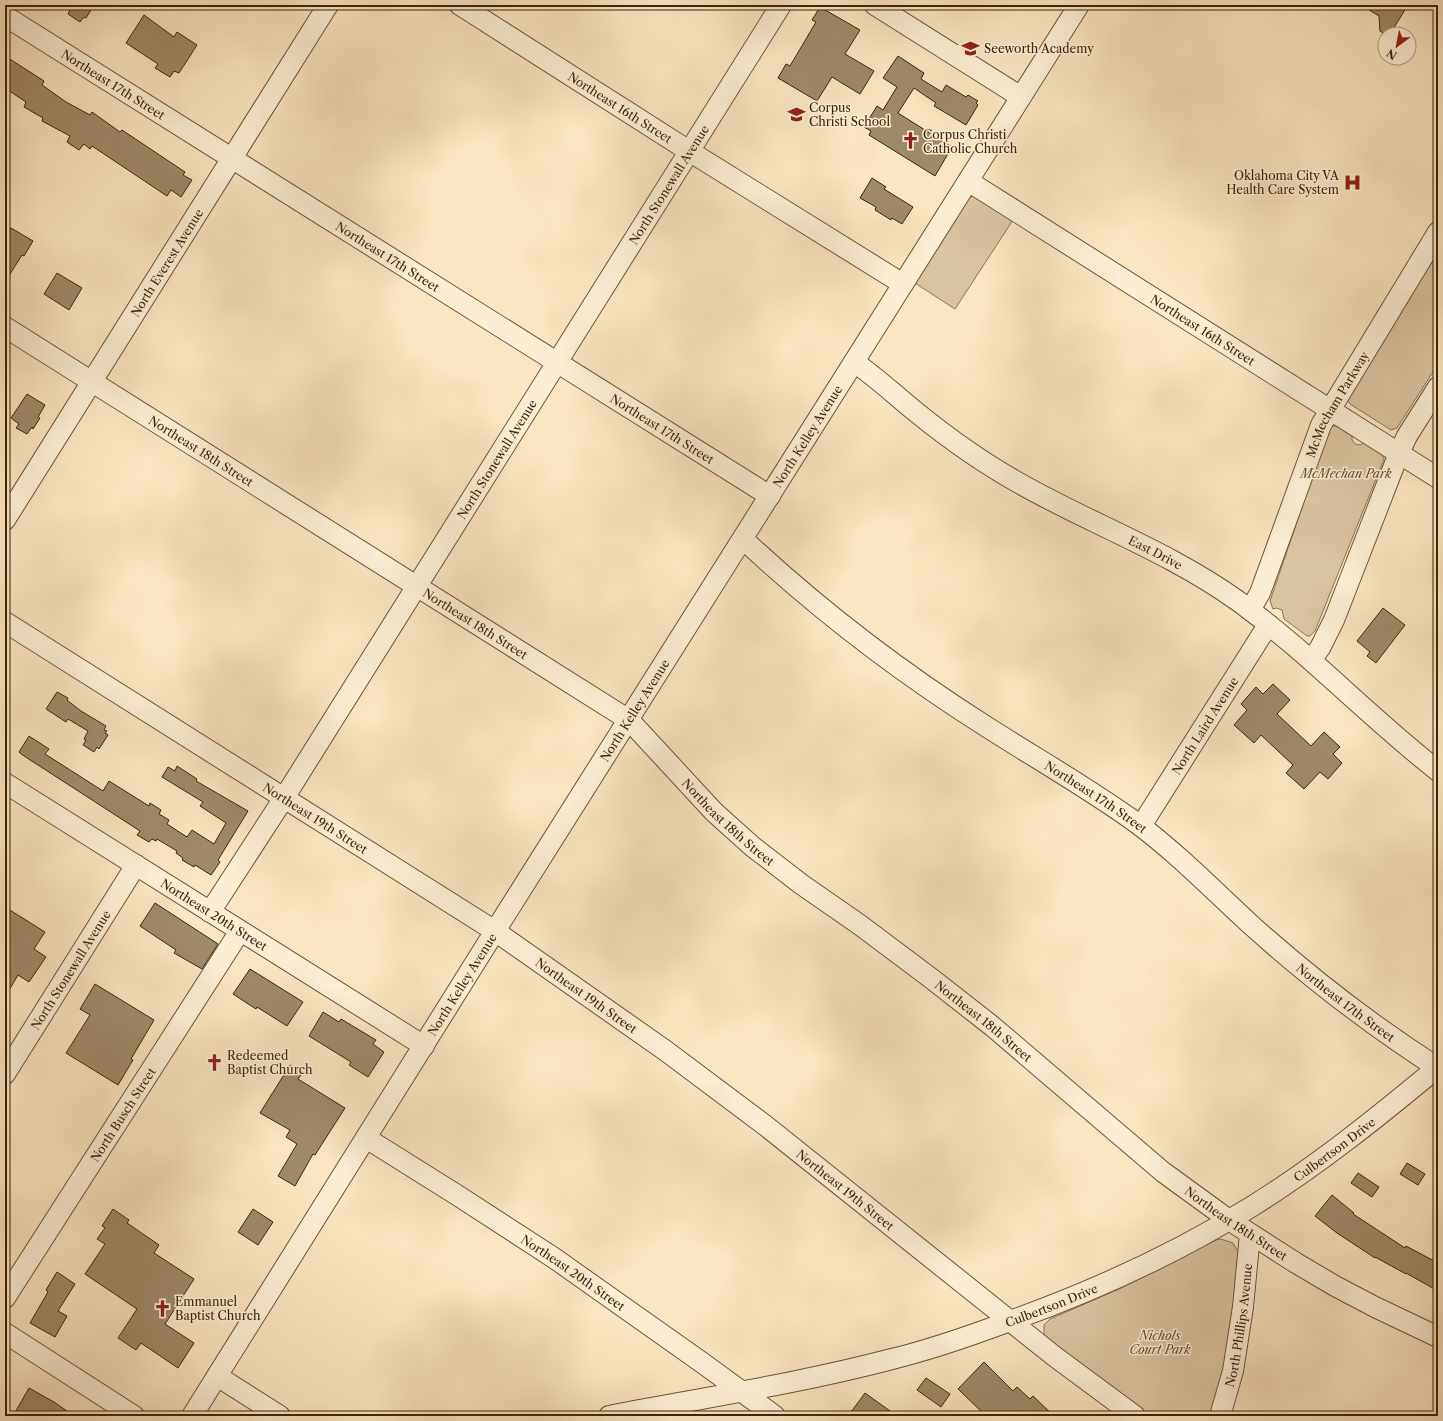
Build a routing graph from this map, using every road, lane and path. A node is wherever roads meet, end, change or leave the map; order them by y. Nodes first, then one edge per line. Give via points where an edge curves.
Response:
1 (328, 5) edge
2 (460, 5) edge
3 (781, 5) edge
4 (875, 5) edge
5 (1079, 5) edge
6 (5, 16) edge
7 (1021, 97) junction
8 (689, 151) junction
9 (232, 159) junction
10 (968, 181) junction
11 (1438, 232) edge
12 (903, 284) junction
13 (5, 327) edge
14 (854, 362) junction
15 (557, 363) junction
16 (91, 382) junction
17 (1438, 387) edge
18 (1330, 409) junction
19 (1399, 453) junction
20 (1438, 478) edge
21 (770, 496) junction
22 (5, 520) edge
23 (743, 540) junction
24 (416, 586) junction
25 (1250, 610) junction
26 (5, 622) edge
27 (1269, 625) junction
28 (1311, 660) junction
29 (630, 720) junction
30 (1438, 771) edge
31 (5, 783) edge
32 (284, 798) junction
33 (1141, 826) junction
34 (136, 865) junction
35 (210, 912) junction
36 (240, 931) junction
37 (495, 931) junction
38 (424, 1046) junction
39 (1438, 1068) edge
40 (5, 1074) edge
41 (366, 1138) junction
42 (1229, 1220) junction
43 (1250, 1234) junction
44 (5, 1298) edge
45 (1011, 1321) junction
46 (5, 1333) edge
47 (1438, 1337) edge
48 (217, 1376) junction
49 (742, 1392) junction
50 (134, 1416) edge
51 (192, 1416) edge
52 (280, 1416) edge
53 (609, 1416) edge
54 (775, 1416) edge
55 (1135, 1416) edge
56 (1220, 1416) edge

1 - 9 street, North Everest Avenue
2 - 8 street, Northeast 16th Street
3 - 8 street, North Stonewall Avenue
4 - 7 street
5 - 7 street, North Kelley Avenue
6 - 9 street, Northeast 17th Street
7 - 10 street, North Kelley Avenue
8 - 12 street, Northeast 16th Street
8 - 15 street, North Stonewall Avenue
9 - 15 street, Northeast 17th Street
9 - 16 street, North Everest Avenue
10 - 12 street, North Kelley Avenue
10 - 18 street, Northeast 16th Street
11 - 18 street, McMecham Parkway
12 - 14 street, North Kelley Avenue
13 - 16 street, Northeast 18th Street
14 - 21 street, North Kelley Avenue
14 - 25 street, East Drive via 938,429 987,464 1060,505 1172,560
15 - 21 street, Northeast 17th Street
15 - 24 street, North Stonewall Avenue
16 - 22 street, North Everest Avenue
16 - 24 street, Northeast 18th Street
17 - 19 street
18 - 19 street, Northeast 16th Street
18 - 25 street, McMecham Parkway via 1314,443 1260,593
19 - 20 street, Northeast 16th Street
19 - 28 street via 1334,620
21 - 23 street, North Kelley Avenue
23 - 29 street, North Kelley Avenue
23 - 33 street, Northeast 17th Street via 876,651
24 - 29 street, Northeast 18th Street
24 - 32 street, North Stonewall Avenue
25 - 27 street, East Drive
26 - 32 street, Northeast 19th Street
27 - 28 street, East Drive
27 - 33 street, North Laird Avenue
28 - 30 street, East Drive
29 - 37 street, North Kelley Avenue
29 - 42 street, Northeast 18th Street via 714,812 753,847 932,979 1014,1044 1163,1172
31 - 34 street, Northeast 20th Street
32 - 35 street, North Stonewall Avenue
32 - 37 street, Northeast 19th Street
33 - 39 street, Northeast 17th Street via 1324,987
34 - 35 street, Northeast 20th Street
34 - 40 street, North Stonewall Avenue
35 - 36 street, Northeast 20th Street
36 - 38 street, Northeast 20th Street
36 - 44 street, North Busch Street
37 - 38 street, North Kelley Avenue
37 - 45 street, Northeast 19th Street via 666,1050 766,1126
38 - 41 street, North Kelley Avenue
39 - 42 street, Culbertson Drive via 1336,1149
41 - 48 street, North Kelley Avenue
41 - 49 street, Northeast 20th Street via 554,1258
42 - 43 street, Northeast 18th Street
42 - 45 street, Culbertson Drive via 1131,1272 1058,1304
43 - 47 street, Northeast 18th Street via 1335,1286
43 - 56 street, North Phillips Avenue via 1243,1307 1233,1371
45 - 49 street, Culbertson Drive via 888,1360
45 - 55 street, Northeast 19th Street via 1087,1382
46 - 50 street
48 - 51 street, North Kelley Avenue
48 - 52 street
49 - 53 street, Culbertson Drive
49 - 54 street, Northeast 20th Street

